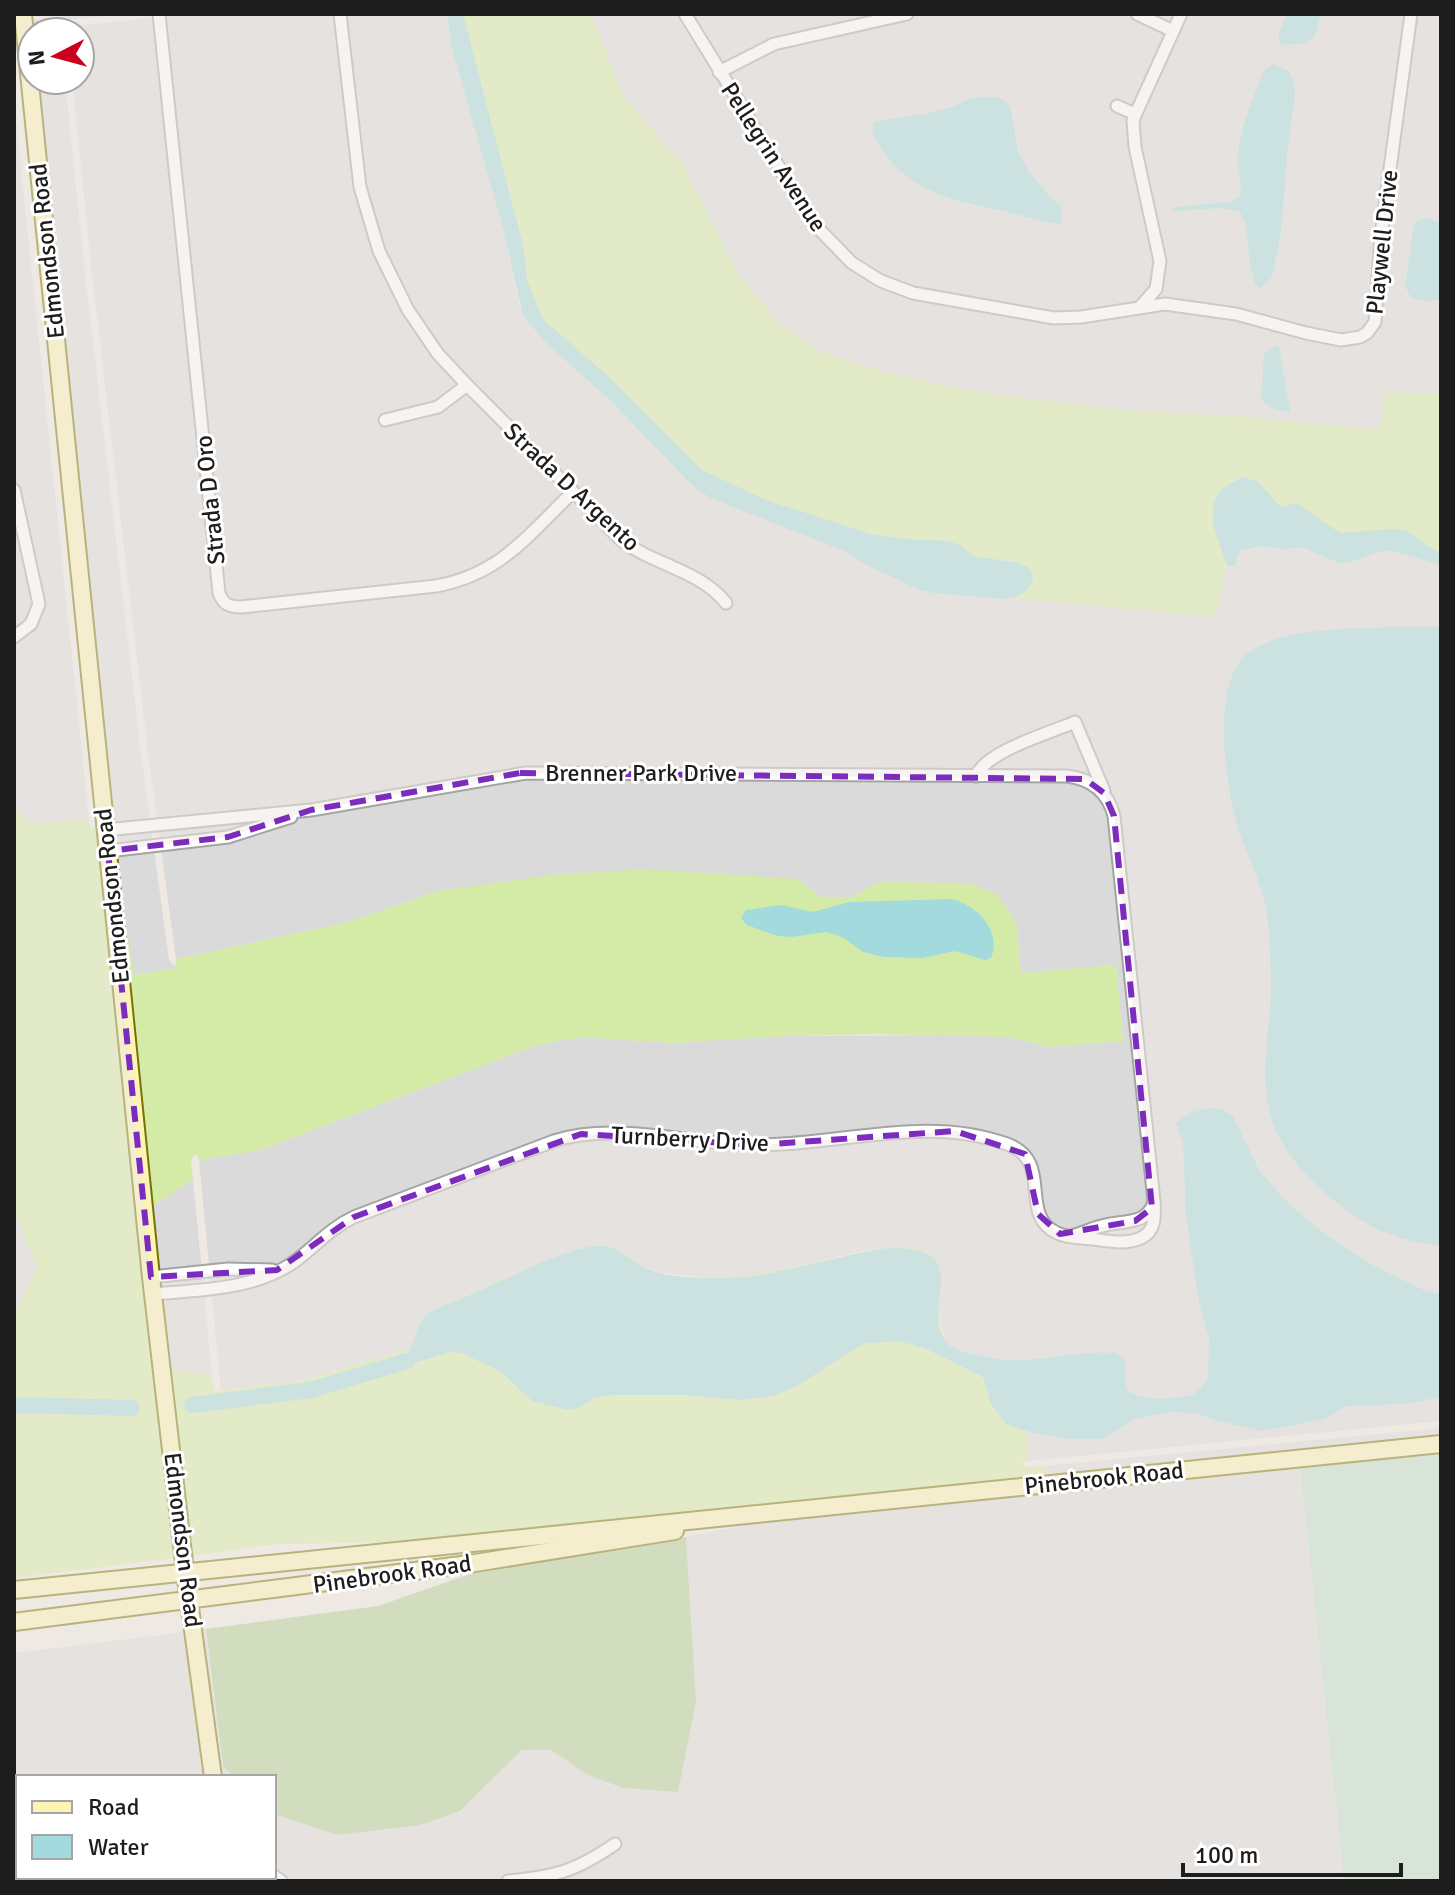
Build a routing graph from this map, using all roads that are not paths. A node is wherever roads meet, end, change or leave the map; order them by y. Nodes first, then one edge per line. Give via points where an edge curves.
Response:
1 (22, 14) edge
2 (159, 14) edge
3 (340, 14) edge
4 (685, 14) edge
5 (907, 14) edge
6 (1137, 14) edge
7 (1181, 14) edge
8 (1411, 14) edge
9 (14, 19) edge
10 (1173, 31) junction
11 (719, 72) junction
12 (1117, 106) dead end
13 (1135, 114) junction
14 (1140, 306) junction
15 (467, 385) junction
16 (385, 420) dead end
17 (14, 490) edge
18 (573, 492) junction
19 (726, 603) dead end
20 (14, 637) edge
21 (976, 776) junction
22 (1108, 799) junction
23 (311, 810) junction
24 (105, 830) junction
25 (108, 851) junction
26 (1154, 1201) junction
27 (1073, 1236) junction
28 (277, 1270) junction
29 (151, 1277) junction
30 (153, 1294) junction
31 (1441, 1444) edge
32 (767, 1513) junction
33 (185, 1571) junction
34 (14, 1590) edge
35 (190, 1602) junction
36 (14, 1622) edge
37 (213, 1775) edge
38 (615, 1844) dead end
39 (508, 1881) edge

1 - 9 street
1 - 24 street, Edmondson Road
2 - 18 street, Strada D Oro via 222,605 462,581 504,559
3 - 15 street, Strada D Argento via 354,155 374,236 413,319
4 - 11 street, Pellegrin Avenue
5 - 11 street via 774,44
6 - 10 street
7 - 10 street
8 - 14 street, Playwell Drive via 1372,328 1360,337 1341,340 1215,310
10 - 13 street
11 - 14 street, Pellegrin Avenue via 814,224 866,273 913,293 1038,317 1081,317
12 - 13 street
13 - 14 street via 1135,147 1160,261 1156,289
15 - 16 street via 438,407
15 - 18 street, Strada D Argento
17 - 20 street via 39,604 31,624
18 - 19 street, Strada D Argento via 631,548 708,585
21 - 22 street, Brenner Park Drive via 1076,777 1093,783
21 - 22 street via 993,757 1075,722
21 - 23 street, Brenner Park Drive via 526,773
22 - 26 street via 1114,816
23 - 24 street, Brenner Park Drive
23 - 25 street, Brenner Park Drive via 228,837
24 - 25 street, Edmondson Road
25 - 29 street, Edmondson Road
26 - 27 street via 1143,1218
26 - 27 street, Turnberry Drive via 1154,1223 1141,1238 1119,1242
27 - 28 street, Turnberry Drive via 1055,1232 1038,1214 1028,1157 1009,1145 968,1133 930,1130 757,1145 595,1134 554,1141 354,1217
28 - 29 street
28 - 30 street, Turnberry Drive via 238,1285
29 - 30 street, Edmondson Road
30 - 33 street, Edmondson Road
31 - 32 street, Pinebrook Road
32 - 33 street, Pinebrook Road
32 - 35 street, Pinebrook Road via 631,1540
33 - 34 street, Pinebrook Road
33 - 35 street, Edmondson Road
35 - 36 street, Pinebrook Road
35 - 37 street, Edmondson Road
38 - 39 street via 570,1871

